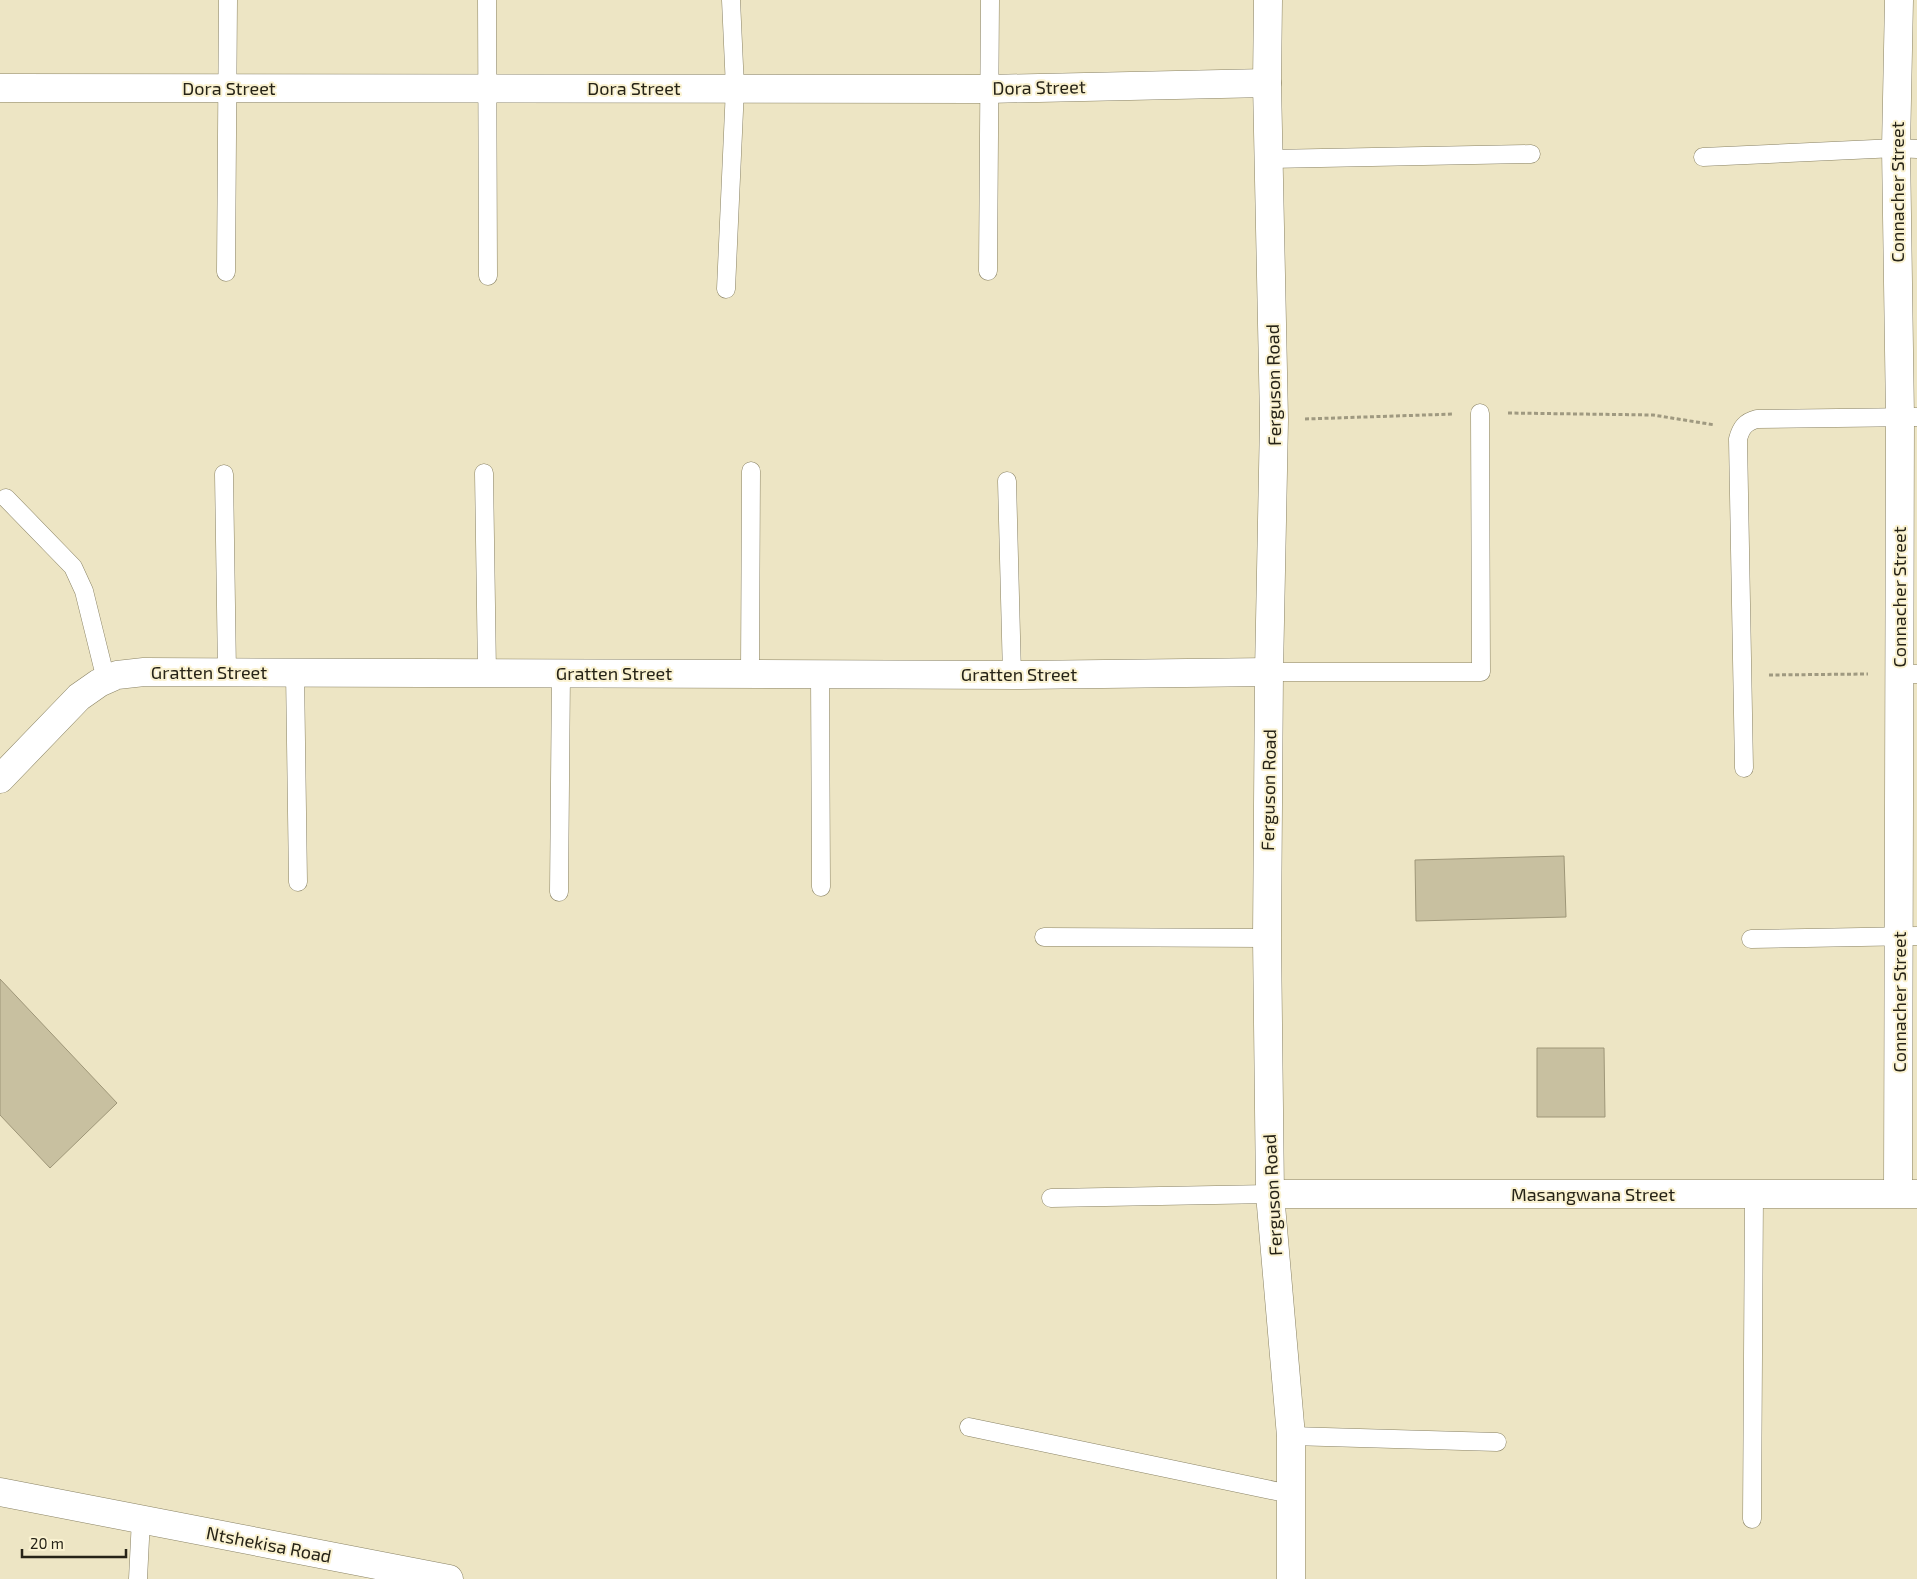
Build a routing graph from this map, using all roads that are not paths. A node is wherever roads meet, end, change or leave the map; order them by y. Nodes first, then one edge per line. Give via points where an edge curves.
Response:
1 (228, 0) edge
2 (487, 0) edge
3 (731, 0) edge
4 (990, 0) edge
5 (1268, 0) edge
6 (1899, 0) edge
7 (1267, 83) junction
8 (486, 87) junction
9 (0, 88) edge
10 (228, 88) junction
11 (735, 88) junction
12 (988, 88) junction
13 (1906, 148) edge
14 (1530, 154) dead end
15 (1703, 157) dead end
16 (1269, 159) junction
17 (988, 271) dead end
18 (226, 272) dead end
19 (488, 276) dead end
20 (726, 289) dead end
21 (1480, 413) road end
22 (1908, 417) edge
23 (751, 471) dead end
24 (484, 473) dead end
25 (224, 474) dead end
26 (1007, 481) dead end
27 (6, 498) dead end
28 (227, 672) junction
29 (295, 672) junction
30 (1269, 672) junction
31 (487, 673) junction
32 (561, 673) junction
33 (750, 673) junction
34 (820, 674) junction
35 (1908, 674) edge
36 (1012, 675) junction
37 (106, 680) junction
38 (1744, 768) dead end
39 (0, 779) edge
40 (298, 882) dead end
41 (821, 887) dead end
42 (559, 892) dead end
43 (1908, 936) edge
44 (1044, 937) dead end
45 (1266, 938) junction
46 (1751, 939) dead end
47 (1270, 1194) junction
48 (1754, 1194) junction
49 (1908, 1194) edge
50 (1051, 1198) dead end
51 (969, 1427) dead end
52 (1291, 1436) junction
53 (1497, 1442) dead end
54 (0, 1492) edge
55 (1290, 1494) junction
56 (141, 1519) junction
57 (1752, 1519) dead end
58 (369, 1571) edge
59 (138, 1579) edge
60 (449, 1579) edge
61 (1291, 1579) edge

1 - 10 lane
2 - 8 lane
3 - 11 lane
4 - 12 lane
5 - 7 street, Ferguson Road
6 - 13 street, Connacher Street
7 - 12 street, Dora Street
7 - 16 street, Ferguson Road
8 - 10 street, Dora Street
8 - 11 street, Dora Street
8 - 19 lane
9 - 10 street, Dora Street
10 - 18 lane
11 - 12 street, Dora Street
11 - 20 lane
12 - 17 lane
13 - 15 lane
13 - 22 street, Connacher Street
14 - 16 lane
16 - 30 street, Ferguson Road via 1274,420
21 - 30 lane via 1481,672
22 - 35 street, Connacher Street
22 - 38 lane via 1757,419 1741,429 1738,439
23 - 33 lane
24 - 31 lane
25 - 28 lane
26 - 36 lane
27 - 37 lane via 73,568 84,591
28 - 29 street, Gratten Street
28 - 37 street, Gratten Street via 144,672
29 - 31 street, Gratten Street
29 - 40 lane
30 - 36 street, Gratten Street
30 - 45 street, Ferguson Road
31 - 32 street, Gratten Street
32 - 33 street, Gratten Street
32 - 42 lane
33 - 34 street, Gratten Street
34 - 36 street, Gratten Street
34 - 41 lane
35 - 43 street, Connacher Street
37 - 39 street, Gratten Street via 79,697
43 - 46 lane
43 - 49 street, Connacher Street
44 - 45 lane
45 - 47 street, Ferguson Road
47 - 48 street, Masangwana Street
47 - 50 lane
47 - 52 street, Ferguson Road
48 - 49 street, Masangwana Street
48 - 57 lane
51 - 55 lane
52 - 53 lane
52 - 55 street, Ferguson Road
54 - 56 street, Ntshekisa Road
55 - 61 street, Ferguson Road
56 - 58 street, Ntshekisa Road
56 - 59 lane
58 - 60 street, Ntshekisa Road

